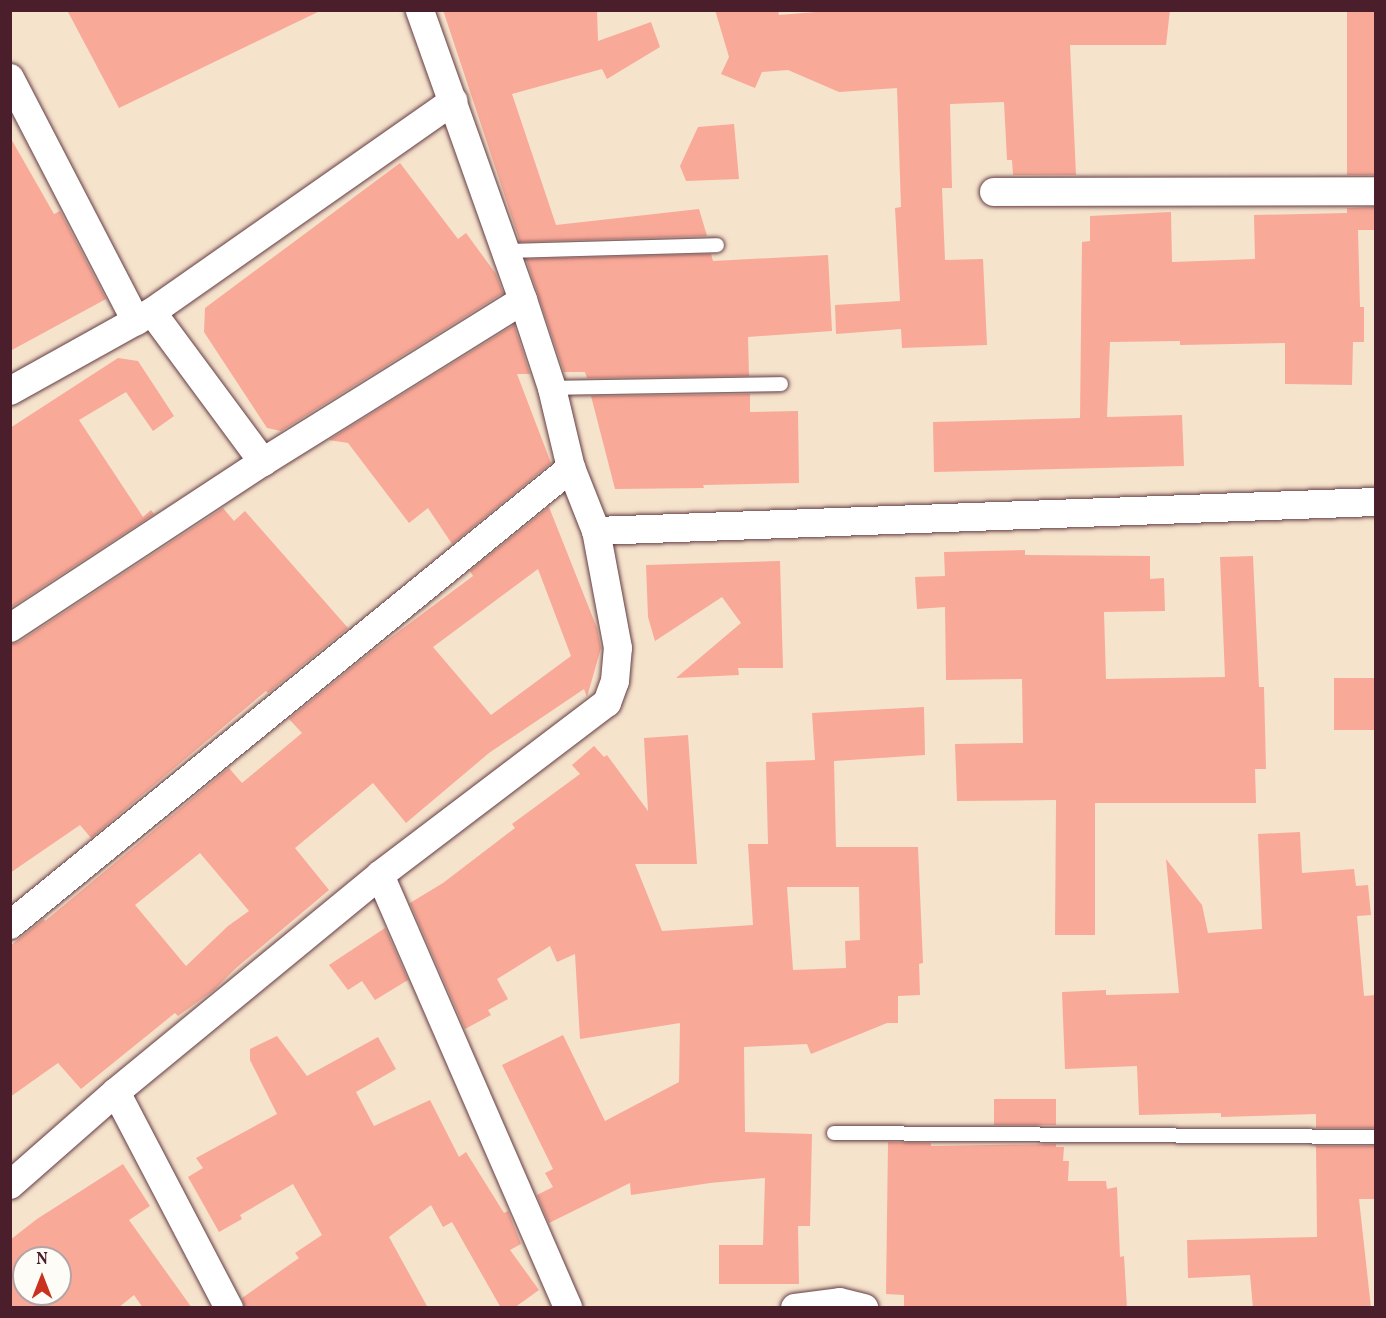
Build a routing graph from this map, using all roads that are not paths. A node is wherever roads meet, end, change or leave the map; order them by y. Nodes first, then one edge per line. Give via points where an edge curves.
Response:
1 (420, 10) edge
2 (10, 78) edge
3 (453, 100) junction
4 (1376, 190) edge
5 (994, 192) dead end
6 (717, 246) dead end
7 (506, 251) junction
8 (523, 300) junction
9 (144, 317) junction
10 (781, 384) dead end
11 (552, 388) junction
12 (10, 391) edge
13 (263, 462) junction
14 (571, 468) junction
15 (1376, 502) edge
16 (596, 531) junction
17 (10, 628) edge
18 (380, 875) junction
19 (10, 925) edge
20 (116, 1092) junction
21 (834, 1132) dead end
22 (1376, 1137) edge
23 (10, 1185) edge
24 (229, 1308) edge
25 (568, 1308) edge
26 (795, 1308) edge
27 (864, 1308) edge

1 - 3 street
2 - 9 street
3 - 7 street
3 - 9 street
4 - 5 street
6 - 7 lane
7 - 8 street
8 - 11 street
8 - 13 street
9 - 12 street
9 - 13 street
10 - 11 lane
11 - 14 street
13 - 17 street
14 - 16 street
14 - 19 street
15 - 16 street
16 - 18 street via 618,648 615,681 607,703
18 - 20 street
18 - 25 street
20 - 23 street
20 - 24 street
21 - 22 lane
26 - 27 street via 840,1302

